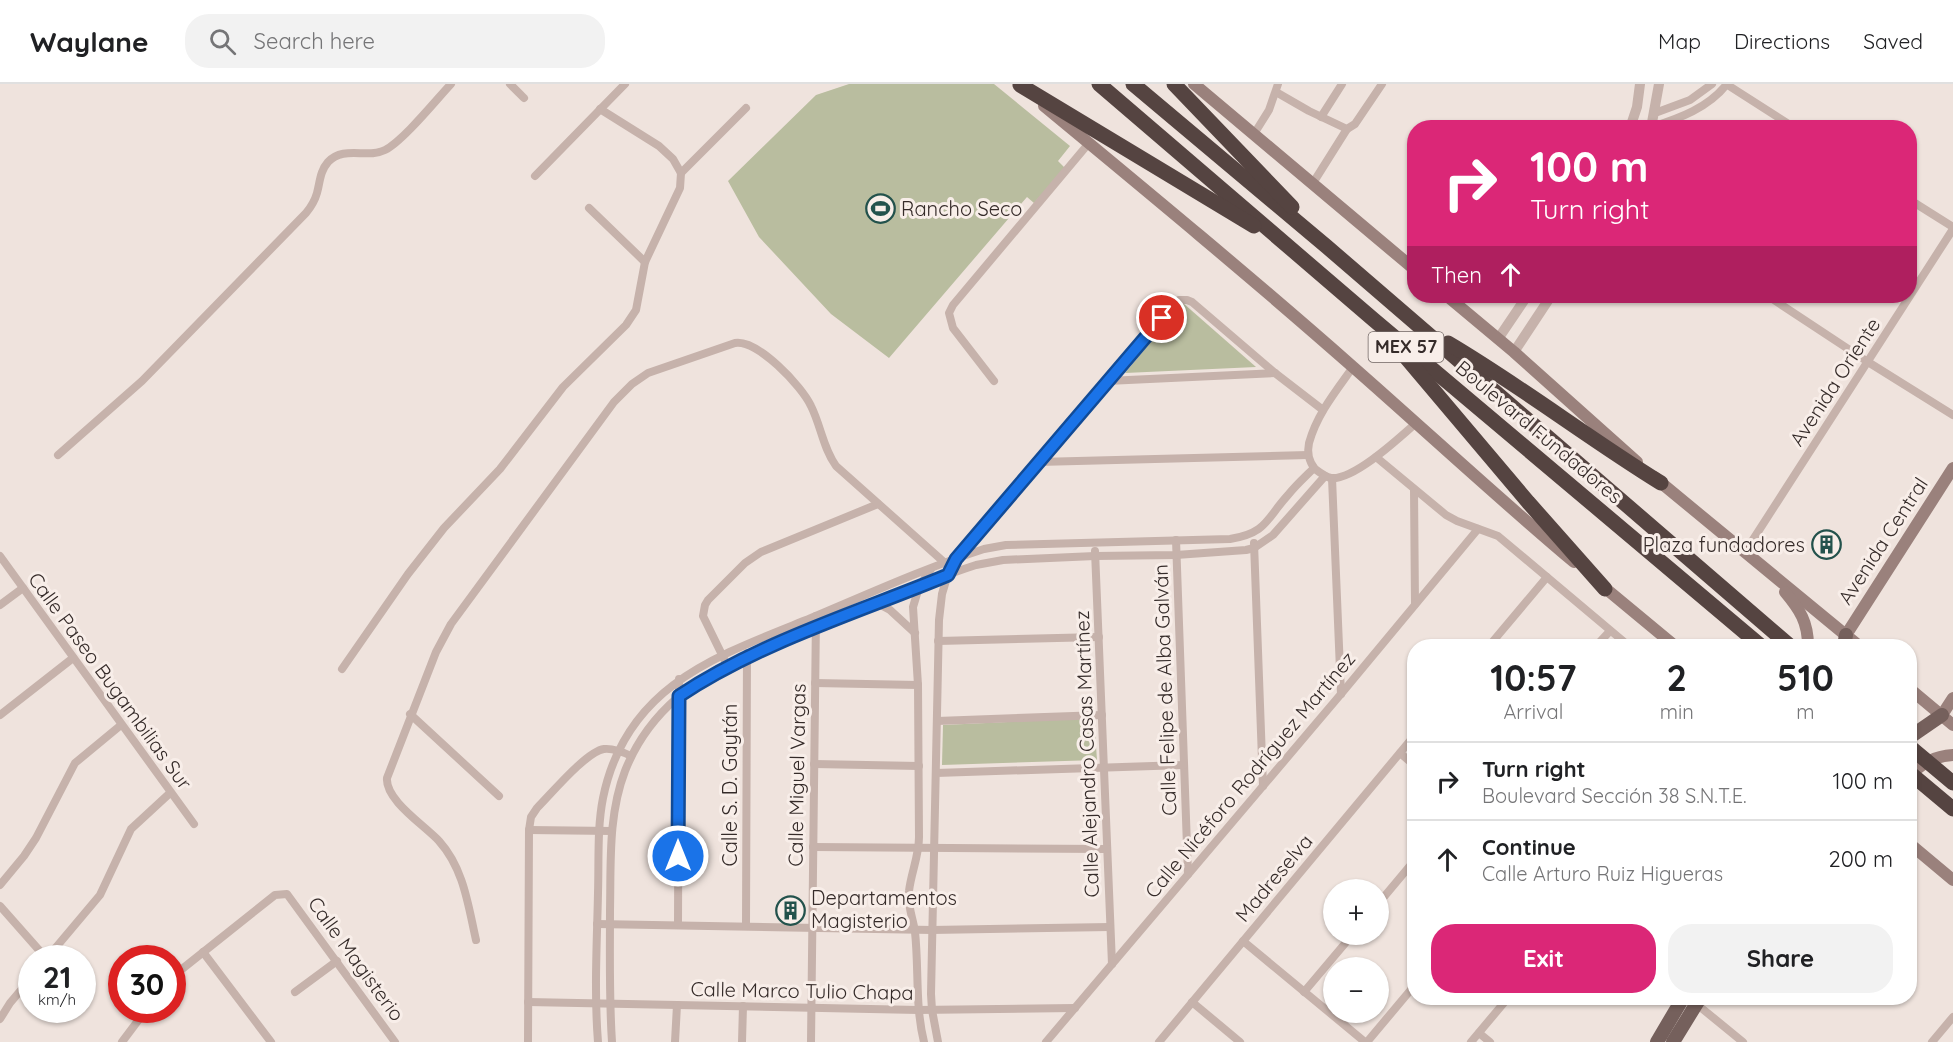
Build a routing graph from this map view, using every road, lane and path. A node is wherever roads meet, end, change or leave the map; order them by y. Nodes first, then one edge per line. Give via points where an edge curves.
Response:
1 (451, 84) edge
2 (510, 84) edge
3 (624, 84) edge
4 (1099, 84) edge
5 (1133, 84) edge
6 (1174, 84) edge
7 (1194, 84) edge
8 (1342, 84) edge
9 (1382, 84) edge
10 (1640, 84) edge
11 (1659, 84) edge
12 (1712, 84) edge
13 (1727, 84) edge
14 (1019, 85) edge
15 (1277, 88) edge
16 (524, 98) dead end
17 (746, 108) dead end
18 (600, 109) junction
19 (1655, 113) junction
20 (1321, 117) junction
21 (1633, 120) edge
22 (1654, 120) edge
23 (1671, 120) edge
24 (1783, 120) edge
25 (1347, 129) junction
26 (1254, 134) junction
27 (1089, 143) junction
28 (681, 173) junction
29 (536, 176) dead end
30 (1312, 183) junction
31 (1917, 205) edge
32 (589, 208) dead end
33 (1953, 228) edge
34 (1326, 246) junction
35 (1291, 248) junction
36 (645, 262) junction
37 (1407, 262) edge
38 (1917, 285) edge
39 (1455, 303) edge
40 (1522, 303) edge
41 (1546, 303) edge
42 (1779, 303) edge
43 (1905, 303) edge
44 (1374, 320) junction
45 (1414, 323) junction
46 (1498, 339) junction
47 (1514, 352) junction
48 (1868, 362) junction
49 (1353, 367) junction
50 (1275, 373) junction
51 (994, 381) dead end
52 (1107, 381) junction
53 (1323, 410) junction
54 (1953, 415) edge
55 (1416, 423) junction
56 (58, 455) dead end
57 (1308, 455) junction
58 (1376, 457) junction
59 (1038, 462) junction
60 (1314, 468) junction
61 (1953, 468) edge
62 (1329, 477) junction
63 (1661, 483) junction
64 (1414, 490) junction
65 (878, 504) junction
66 (1478, 529) junction
67 (1254, 533) junction
68 (1176, 540) junction
69 (1095, 543) junction
70 (1254, 548) junction
71 (1745, 552) junction
72 (1176, 555) junction
73 (0, 556) edge
74 (1095, 556) junction
75 (956, 559) junction
76 (945, 563) junction
77 (931, 568) junction
78 (1765, 569) junction
79 (948, 575) junction
80 (1547, 577) junction
81 (919, 587) junction
82 (23, 588) junction
83 (1605, 589) junction
84 (877, 603) junction
85 (1415, 604) junction
86 (0, 605) edge
87 (816, 616) junction
88 (816, 628) junction
89 (1610, 631) junction
90 (915, 633) junction
91 (1099, 636) junction
92 (1495, 639) edge
93 (1603, 639) edge
94 (1620, 639) edge
95 (1666, 639) edge
96 (1753, 639) edge
97 (1782, 639) edge
98 (1808, 639) edge
99 (1843, 639) edge
100 (1846, 639) edge
101 (938, 641) junction
102 (748, 644) junction
103 (723, 655) junction
104 (73, 658) junction
105 (747, 658) junction
106 (728, 667) junction
107 (342, 669) dead end
108 (679, 679) junction
109 (815, 683) junction
110 (918, 685) junction
111 (1341, 694) junction
112 (1917, 695) edge
113 (679, 696) junction
114 (1953, 698) edge
115 (410, 714) junction
116 (0, 715) edge
117 (1102, 715) junction
118 (1942, 715) junction
119 (937, 721) junction
120 (121, 724) junction
121 (1953, 725) edge
122 (1917, 732) edge
123 (1407, 744) edge
124 (619, 750) junction
125 (1400, 753) junction
126 (1917, 753) edge
127 (1953, 755) edge
128 (631, 756) junction
129 (1407, 759) edge
130 (814, 764) junction
131 (1184, 765) junction
132 (919, 766) junction
133 (1104, 768) junction
134 (1917, 769) edge
135 (936, 773) junction
136 (1917, 778) edge
137 (1953, 783) edge
138 (1263, 786) junction
139 (170, 793) junction
140 (499, 796) dead end
141 (1953, 809) edge
142 (194, 824) dead end
143 (529, 830) junction
144 (599, 831) junction
145 (612, 831) junction
146 (813, 847) junction
147 (919, 849) junction
148 (934, 849) junction
149 (1107, 849) junction
150 (1917, 850) edge
151 (1407, 869) edge
152 (1188, 874) junction
153 (1953, 880) edge
154 (0, 885) edge
155 (1389, 891) edge
156 (0, 906) edge
157 (597, 924) junction
158 (610, 924) junction
159 (678, 925) junction
160 (746, 926) junction
161 (812, 927) junction
162 (1110, 927) junction
163 (915, 930) junction
164 (932, 930) junction
165 (476, 940) dead end
166 (1243, 941) junction
167 (35, 945) edge
168 (58, 945) edge
169 (1344, 945) edge
170 (203, 952) junction
171 (337, 961) junction
172 (1112, 964) junction
173 (186, 966) edge
174 (295, 992) dead end
175 (1304, 992) junction
176 (18, 994) edge
177 (1407, 994) edge
178 (528, 1002) junction
179 (1192, 1002) junction
180 (596, 1003) junction
181 (610, 1003) junction
182 (677, 1005) junction
183 (1502, 1005) edge
184 (1679, 1005) edge
185 (1692, 1005) edge
186 (1702, 1005) edge
187 (743, 1006) junction
188 (811, 1008) junction
189 (1075, 1008) junction
190 (918, 1010) junction
191 (932, 1010) junction
192 (1953, 1017) edge
193 (0, 1019) edge
194 (136, 1023) edge
195 (1479, 1033) junction
196 (122, 1042) edge
197 (271, 1042) edge
198 (395, 1042) edge
199 (528, 1042) edge
200 (598, 1042) edge
201 (612, 1042) edge
202 (675, 1042) edge
203 (742, 1042) edge
204 (811, 1042) edge
205 (924, 1042) edge
206 (938, 1042) edge
207 (1046, 1042) edge
208 (1159, 1042) edge
209 (1240, 1042) edge
210 (1366, 1042) edge
211 (1471, 1042) edge
212 (1490, 1042) edge
213 (1657, 1042) edge
214 (1673, 1042) edge
215 (1743, 1042) edge
216 (1932, 1042) edge

1 - 56 street via 396,143 381,152 340,155 326,164 315,200 306,213 142,381
2 - 16 street
3 - 18 street
4 - 35 highway, Boulevard Fundadores / MEX 57
5 - 34 highway, Boulevard Fundadores / MEX 57
6 - 34 highway
7 - 26 main road
8 - 20 street
9 - 25 street via 1355,124
10 - 21 street
11 - 19 street
12 - 19 street via 1690,100
13 - 23 street via 1702,106
13 - 24 street
14 - 27 main road
14 - 35 highway
15 - 20 street
15 - 26 street
17 - 28 street
18 - 28 street via 659,146
18 - 29 street
19 - 22 street
20 - 25 street
25 - 30 street
26 - 30 main road
27 - 49 main road
27 - 51 street via 949,313 953,328
28 - 36 street via 680,188
30 - 37 main road
31 - 33 street
32 - 36 street
33 - 38 street, Avenida Oriente
34 - 45 highway, Boulevard Fundadores / MEX 57
35 - 44 highway, Boulevard Fundadores / MEX 57
36 - 107 street via 639,301 631,319 563,387 500,470 444,528
39 - 46 main road
40 - 46 street
41 - 47 street
42 - 48 street
43 - 48 street, Avenida Oriente
44 - 83 highway
44 - 96 highway, Boulevard Fundadores / MEX 57
45 - 63 highway via 1478,360
45 - 97 highway, Boulevard Fundadores / MEX 57
46 - 47 main road
47 - 63 main road
48 - 54 street
48 - 71 street, Avenida Oriente
49 - 53 street
49 - 55 main road
50 - 52 street
50 - 52 street via 1192,302 1182,299
50 - 53 street
52 - 59 street
53 - 57 street
55 - 58 street
55 - 83 main road
57 - 59 street
57 - 60 street
58 - 62 street via 1353,471
58 - 64 street
59 - 75 street
60 - 62 street
60 - 67 street
61 - 100 main road, Avenida Central
62 - 70 street via 1282,527
62 - 111 street
63 - 71 main road
64 - 66 street via 1446,515
64 - 85 street
65 - 76 street
65 - 103 street via 761,552 736,571 708,600 703,611
65 - 115 street via 836,466 807,398 750,344 735,343 648,373 614,402 456,617 436,652
66 - 80 street via 1498,536
66 - 85 street, Calle Nicéforo Rodríguez Martínez
67 - 68 street via 1230,539
67 - 70 street
68 - 69 street
68 - 72 street, Calle Felipe de Alba Galván
69 - 74 street, Calle Alejandro Casas Martínez
69 - 75 street via 993,547
70 - 72 street
70 - 138 street
71 - 78 main road
72 - 74 street
72 - 131 street, Calle Felipe de Alba Galván
73 - 82 street, Calle Paseo Bugambilias Sur
74 - 79 street via 1003,560
74 - 91 street, Calle Alejandro Casas Martínez
75 - 76 street
75 - 79 street
76 - 77 street
77 - 81 street
77 - 87 street
78 - 98 main road via 1802,614
78 - 99 main road
79 - 81 street
79 - 101 street via 940,605
80 - 89 street
80 - 92 street
81 - 84 street
81 - 90 street via 913,607
82 - 86 street
82 - 104 street, Calle Paseo Bugambilias Sur
83 - 95 main road
84 - 88 street
84 - 90 street
85 - 111 street, Calle Nicéforo Rodríguez Martínez
87 - 88 street, Calle Miguel Vargas
87 - 102 street
88 - 105 street
88 - 109 street, Calle Miguel Vargas
89 - 93 street
89 - 94 street
90 - 110 street
91 - 101 street
91 - 117 street, Calle Alejandro Casas Martínez
101 - 119 street
102 - 103 street
102 - 105 street, Calle S. D. Gaytán
103 - 106 street
103 - 108 street
104 - 116 street
104 - 120 street, Calle Paseo Bugambilias Sur
105 - 106 street
105 - 160 street, Calle S. D. Gaytán
106 - 113 street
108 - 113 street
108 - 124 street via 641,716
109 - 110 street
109 - 130 street, Calle Miguel Vargas
110 - 132 street
111 - 138 street, Calle Nicéforo Rodríguez Martínez
112 - 118 main road
113 - 128 street via 649,728
113 - 159 street
114 - 118 main road
115 - 140 street
115 - 165 street via 387,778 387,789 453,859 465,890
117 - 119 street
117 - 133 street, Calle Alejandro Casas Martínez
118 - 121 main road
118 - 122 main road
119 - 135 street
120 - 139 street, Calle Paseo Bugambilias Sur
120 - 154 street via 75,763 36,838
123 - 125 street, Madreselva
124 - 128 street
124 - 143 street via 606,748 590,755 534,812
124 - 144 street via 607,780
125 - 129 street
125 - 166 street, Madreselva
126 - 137 highway, bridge
127 - 134 main road via 1940,756
128 - 145 street via 620,786
130 - 132 street
130 - 146 street, Calle Miguel Vargas
131 - 133 street
131 - 152 street, Calle Felipe de Alba Galván
132 - 147 street
133 - 135 street
133 - 149 street, Calle Alejandro Casas Martínez
135 - 148 street
136 - 141 highway, bridge
138 - 152 street, Calle Nicéforo Rodríguez Martínez
139 - 142 street, Calle Paseo Bugambilias Sur
139 - 168 street via 131,829 100,895
143 - 144 street
143 - 178 street
144 - 145 street
144 - 157 street
145 - 158 street
146 - 147 street
146 - 161 street, Calle Miguel Vargas
147 - 148 street
147 - 163 street via 909,891
148 - 149 street
148 - 164 street
149 - 162 street, Calle Alejandro Casas Martínez
150 - 153 main road
151 - 155 street
152 - 172 street, Calle Nicéforo Rodríguez Martínez
156 - 167 street
157 - 158 street
157 - 180 street
158 - 159 street
158 - 181 street
159 - 160 street
160 - 161 street
161 - 163 street
161 - 188 street, Calle Miguel Vargas
162 - 164 street
162 - 172 street, Calle Alejandro Casas Martínez
163 - 164 street
163 - 190 street
164 - 191 street
166 - 175 street
166 - 179 street, Madreselva
169 - 175 street
170 - 171 street, Calle Magisterio via 283,892 290,896
170 - 173 street
170 - 197 street
171 - 174 street
171 - 198 street, Calle Magisterio
172 - 189 street, Calle Nicéforo Rodríguez Martínez
175 - 210 street
176 - 193 street
177 - 210 street
178 - 180 street, Calle Marco Tulio Chapa
178 - 199 street
179 - 208 street, Madreselva
179 - 209 street
180 - 181 street, Calle Marco Tulio Chapa
180 - 200 street
181 - 182 street, Calle Marco Tulio Chapa
181 - 201 street
182 - 187 street, Calle Marco Tulio Chapa
182 - 202 street
183 - 195 street
184 - 213 main road
185 - 214 main road
186 - 215 street
187 - 188 street, Calle Marco Tulio Chapa
187 - 203 street
188 - 190 street, Calle Marco Tulio Chapa
188 - 204 street, Calle Miguel Vargas
189 - 191 street, Calle Marco Tulio Chapa
189 - 207 street, Calle Nicéforo Rodríguez Martínez
190 - 191 street, Calle Marco Tulio Chapa
190 - 205 street
191 - 206 street
192 - 216 street
194 - 196 street
195 - 211 street
195 - 212 street

